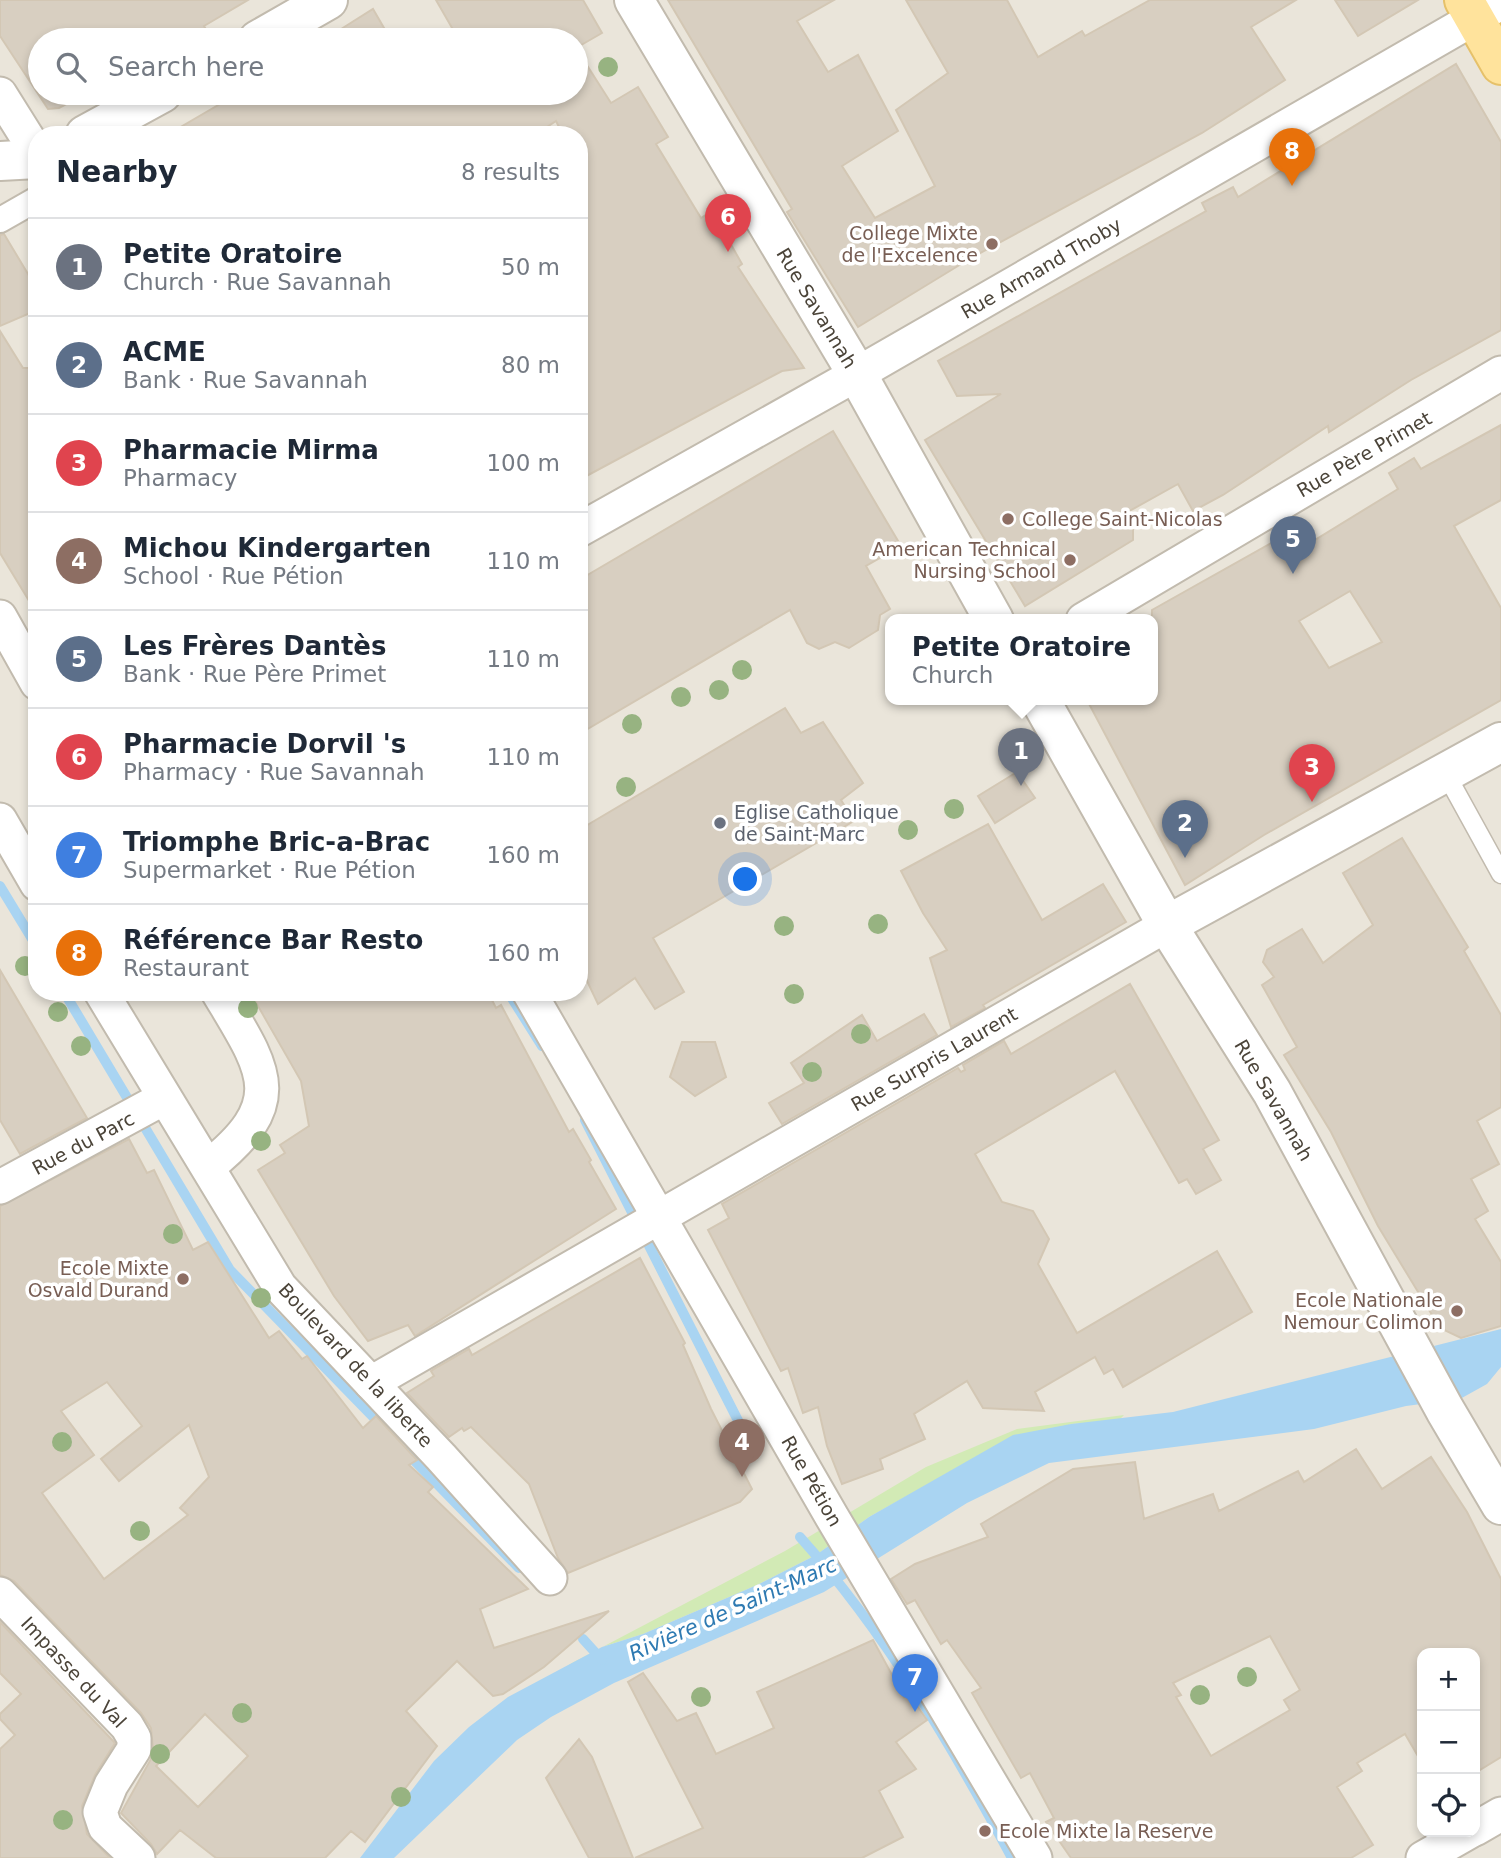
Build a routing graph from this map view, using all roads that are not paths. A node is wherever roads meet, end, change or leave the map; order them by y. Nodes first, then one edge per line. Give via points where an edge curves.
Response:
1 (328, 0) edge
2 (634, 0) edge
3 (1480, 7) edge
4 (279, 28) edge
5 (1501, 65) edge
6 (0, 94) edge
7 (140, 105) edge
8 (102, 126) edge
9 (28, 139) edge
10 (28, 159) edge
11 (0, 161) edge
12 (28, 204) edge
13 (0, 220) edge
14 (1501, 373) edge
15 (857, 374) junction
16 (588, 525) edge
17 (992, 614) edge
18 (1093, 614) edge
19 (0, 617) edge
20 (28, 666) edge
21 (1043, 705) edge
22 (1501, 742) edge
23 (1446, 774) junction
24 (0, 820) edge
25 (28, 861) edge
26 (1501, 874) edge
27 (1167, 925) junction
28 (105, 1001) edge
29 (223, 1001) edge
30 (534, 1001) edge
31 (147, 1109) junction
32 (209, 1166) junction
33 (0, 1186) edge
34 (647, 1224) junction
35 (371, 1383) junction
36 (1501, 1505) edge
37 (550, 1578) dead end
38 (0, 1594) edge
39 (1501, 1814) edge
40 (1480, 1826) edge
41 (1460, 1837) edge
42 (138, 1858) edge
43 (1035, 1858) edge
44 (1423, 1858) edge

1 - 4 street
2 - 15 street, Rue Savannah
3 - 5 main road
3 - 15 street, Rue Armand Thoby
6 - 9 street
7 - 8 street
10 - 11 street
12 - 13 street
14 - 18 street, Rue Père Primet
15 - 16 street, Rue Armand Thoby
15 - 17 street, Rue Savannah
19 - 20 street
21 - 27 street, Rue Savannah
22 - 23 street, Rue Surpris Laurent
23 - 26 lane
23 - 27 street, Rue Surpris Laurent
24 - 25 street
27 - 34 street, Rue Surpris Laurent
27 - 36 street, Rue Savannah via 1272,1093
28 - 31 street, Boulevard de la liberte
29 - 32 street via 251,1048 264,1086 257,1115 234,1146
30 - 34 street, Rue Pétion
31 - 32 street, Boulevard de la liberte
31 - 33 street, Rue du Parc
32 - 35 street, Boulevard de la liberte via 280,1287
34 - 35 street, Rue Surpris Laurent
34 - 43 street, Rue Pétion via 878,1591
35 - 37 street, Boulevard de la liberte
38 - 42 street, Impasse du Val via 134,1738 134,1749 100,1812 105,1827
39 - 40 street
41 - 44 street

